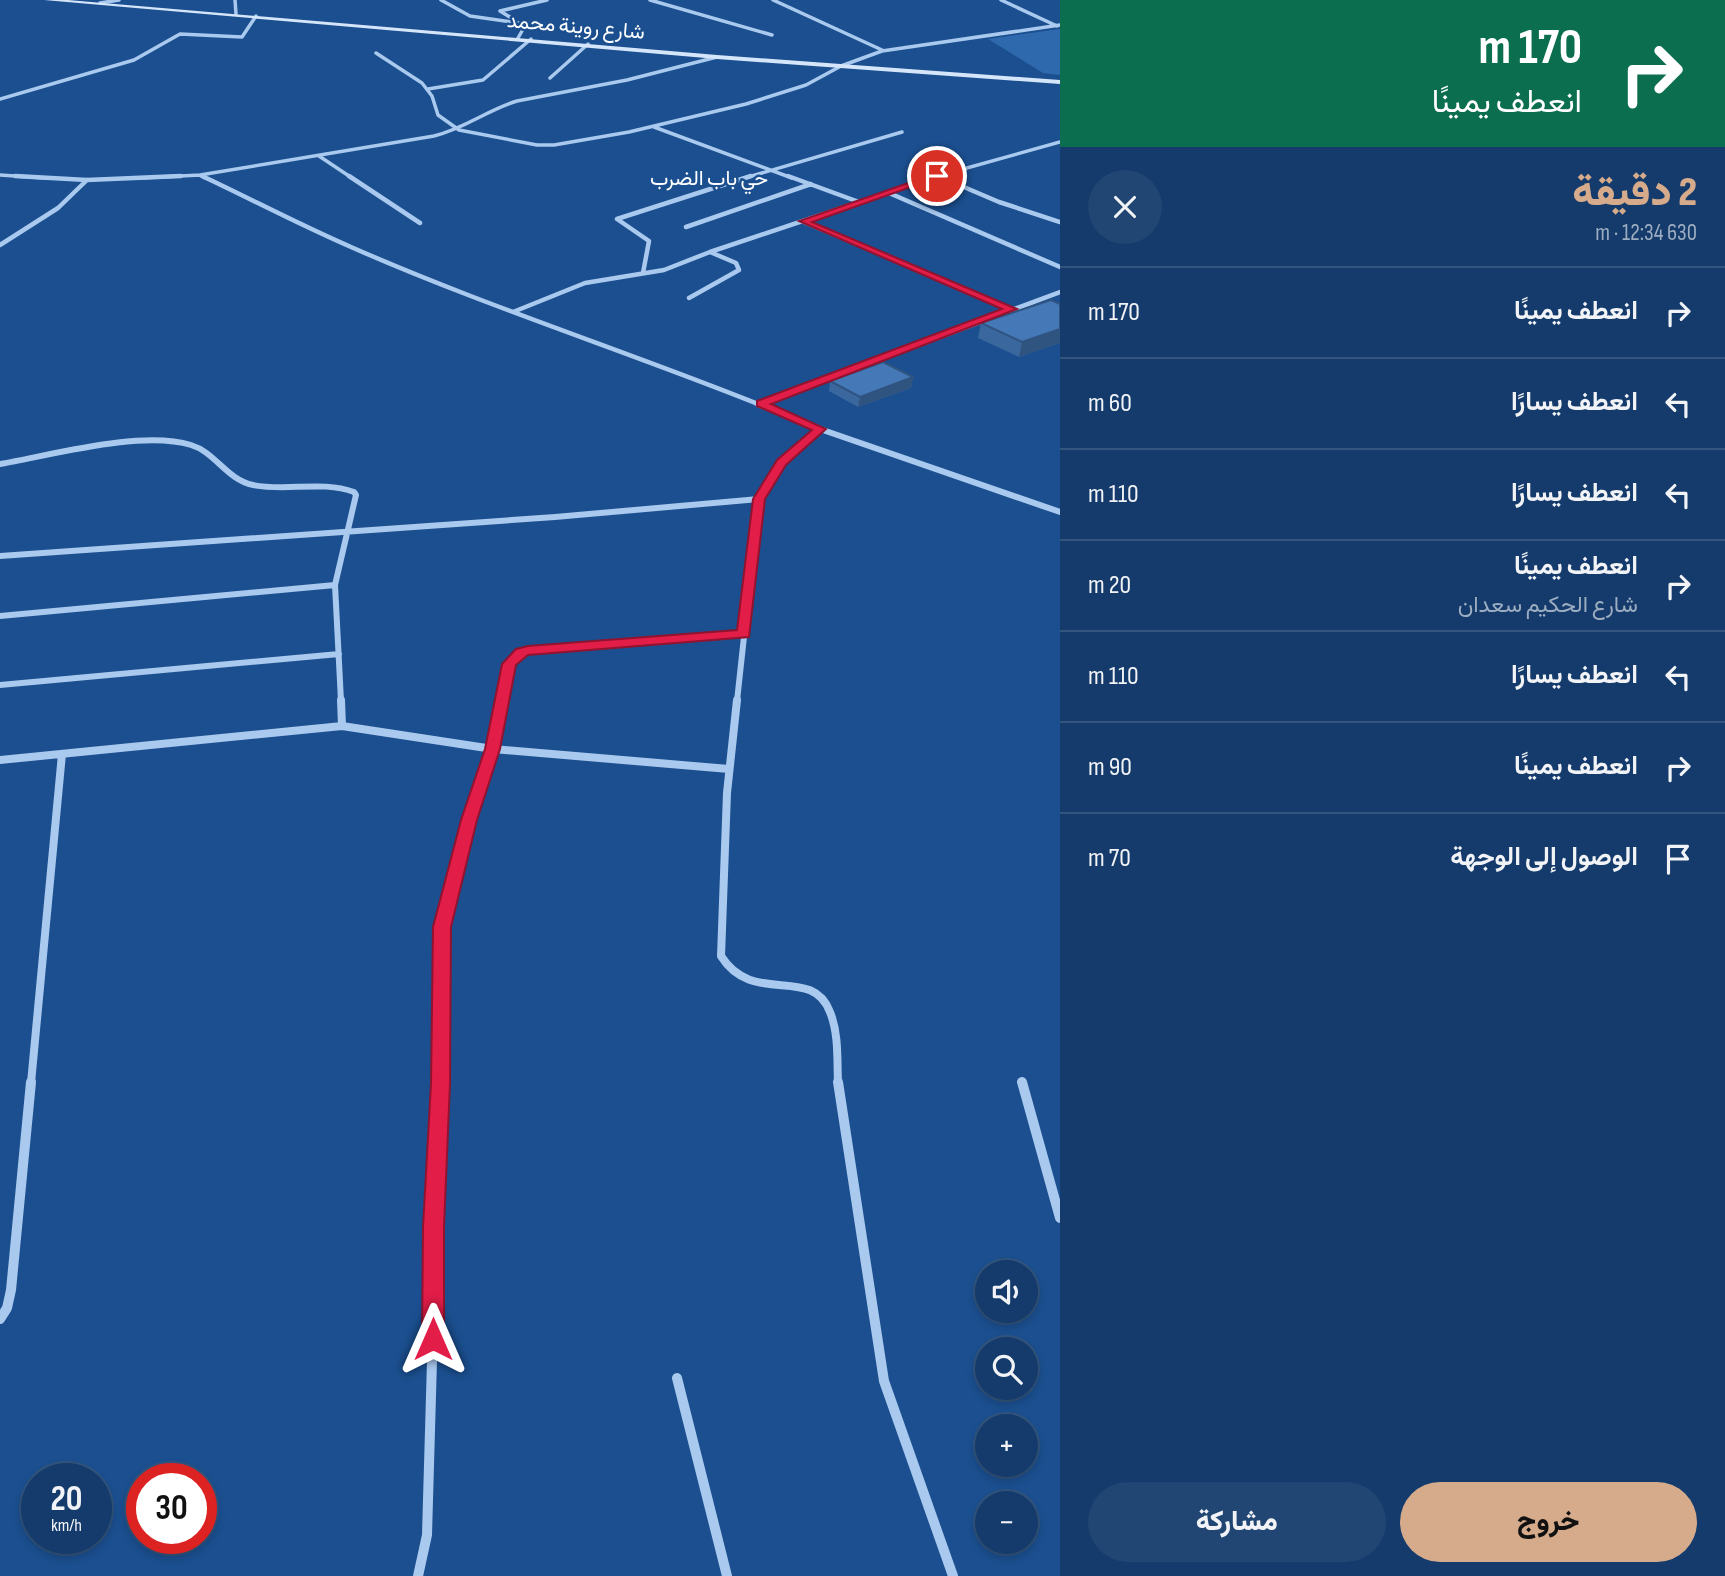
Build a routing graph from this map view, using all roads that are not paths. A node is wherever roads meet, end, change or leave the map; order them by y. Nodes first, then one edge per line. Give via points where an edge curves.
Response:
1 (47, 0) edge
2 (119, 0) edge
3 (235, 0) edge
4 (441, 0) edge
5 (547, 0) edge
6 (650, 0) edge
7 (773, 0) edge
8 (1000, 0) edge
9 (100, 4) junction
10 (236, 14) junction
11 (256, 16) junction
12 (516, 22) junction
13 (1059, 26) edge
14 (772, 35) dead end
15 (518, 38) junction
16 (531, 39) junction
17 (588, 44) junction
18 (883, 51) junction
19 (376, 53) dead end
20 (717, 57) junction
21 (841, 66) junction
22 (550, 78) dead end
23 (1060, 82) edge
24 (428, 89) junction
25 (0, 99) edge
26 (654, 127) junction
27 (459, 130) junction
28 (902, 132) dead end
29 (1060, 142) edge
30 (318, 156) junction
31 (772, 169) junction
32 (0, 175) edge
33 (200, 175) junction
34 (937, 176) junction
35 (87, 180) junction
36 (811, 184) junction
37 (889, 193) junction
38 (860, 203) junction
39 (804, 221) junction
40 (1060, 222) edge
41 (420, 223) dead end
42 (686, 227) dead end
43 (0, 245) edge
44 (710, 252) junction
45 (1060, 267) edge
46 (643, 273) junction
47 (1060, 292) edge
48 (689, 298) dead end
49 (1012, 309) junction
50 (513, 313) junction
51 (761, 404) junction
52 (820, 429) junction
53 (0, 464) edge
54 (759, 499) junction
55 (1060, 512) edge
56 (347, 532) junction
57 (0, 556) edge
58 (335, 585) junction
59 (0, 616) edge
60 (744, 634) junction
61 (339, 654) junction
62 (0, 685) edge
63 (342, 726) junction
64 (493, 749) junction
65 (62, 754) junction
66 (0, 760) edge
67 (729, 769) junction
68 (1022, 1081) dead end
69 (1060, 1217) edge
70 (0, 1319) edge
71 (677, 1378) dead end
72 (418, 1576) edge
73 (727, 1576) edge
74 (953, 1576) edge

1 - 9 main road, شارع روينة محمد
2 - 9 street
3 - 10 street
4 - 12 street via 470,16
5 - 12 street via 500,10
6 - 14 street
7 - 18 street
8 - 13 street
9 - 10 main road, شارع روينة محمد
10 - 11 main road, شارع روينة محمد
11 - 15 main road, شارع روينة محمد
11 - 25 street via 242,37 180,34 134,60
12 - 15 street via 527,25
13 - 18 street
15 - 16 main road, شارع روينة محمد
16 - 17 main road, شارع روينة محمد
16 - 24 street via 483,80
17 - 20 main road, شارع روينة محمد
17 - 22 street
18 - 21 street
19 - 24 street
20 - 21 main road, شارع روينة محمد
20 - 27 street via 517,101
21 - 23 main road, شارع روينة محمد
21 - 26 street via 783,93
24 - 27 street via 438,115
26 - 27 street via 537,145
26 - 31 street
27 - 30 street
28 - 31 street
29 - 34 street
30 - 33 street
30 - 41 street
31 - 36 street
31 - 46 street via 617,219 649,241
32 - 35 street
33 - 35 street
33 - 50 street via 351,247
34 - 37 street
34 - 40 street
35 - 43 street via 53,213
36 - 38 street
36 - 42 street
37 - 38 street
37 - 45 street
38 - 39 street
39 - 44 street
39 - 49 street
44 - 46 street
44 - 48 street via 736,263 739,270
46 - 50 street via 585,283
47 - 49 street
49 - 51 street
50 - 51 street
51 - 52 street
52 - 54 street via 781,463
52 - 55 street
53 - 56 street via 105,446 181,442 202,450 228,474 251,485 350,490 356,495
54 - 56 street
54 - 60 street
56 - 57 street
56 - 58 street
58 - 59 street
58 - 61 street
60 - 64 street via 521,652 509,664
60 - 67 street
61 - 62 street
61 - 63 street
63 - 64 street
63 - 65 street
64 - 67 street
64 - 72 street via 442,927 427,1535
65 - 66 street
65 - 70 street via 11,1290
67 - 74 street via 721,956 733,977 800,986 820,995 830,1011 884,1379 942,1534
68 - 69 street
71 - 73 street

